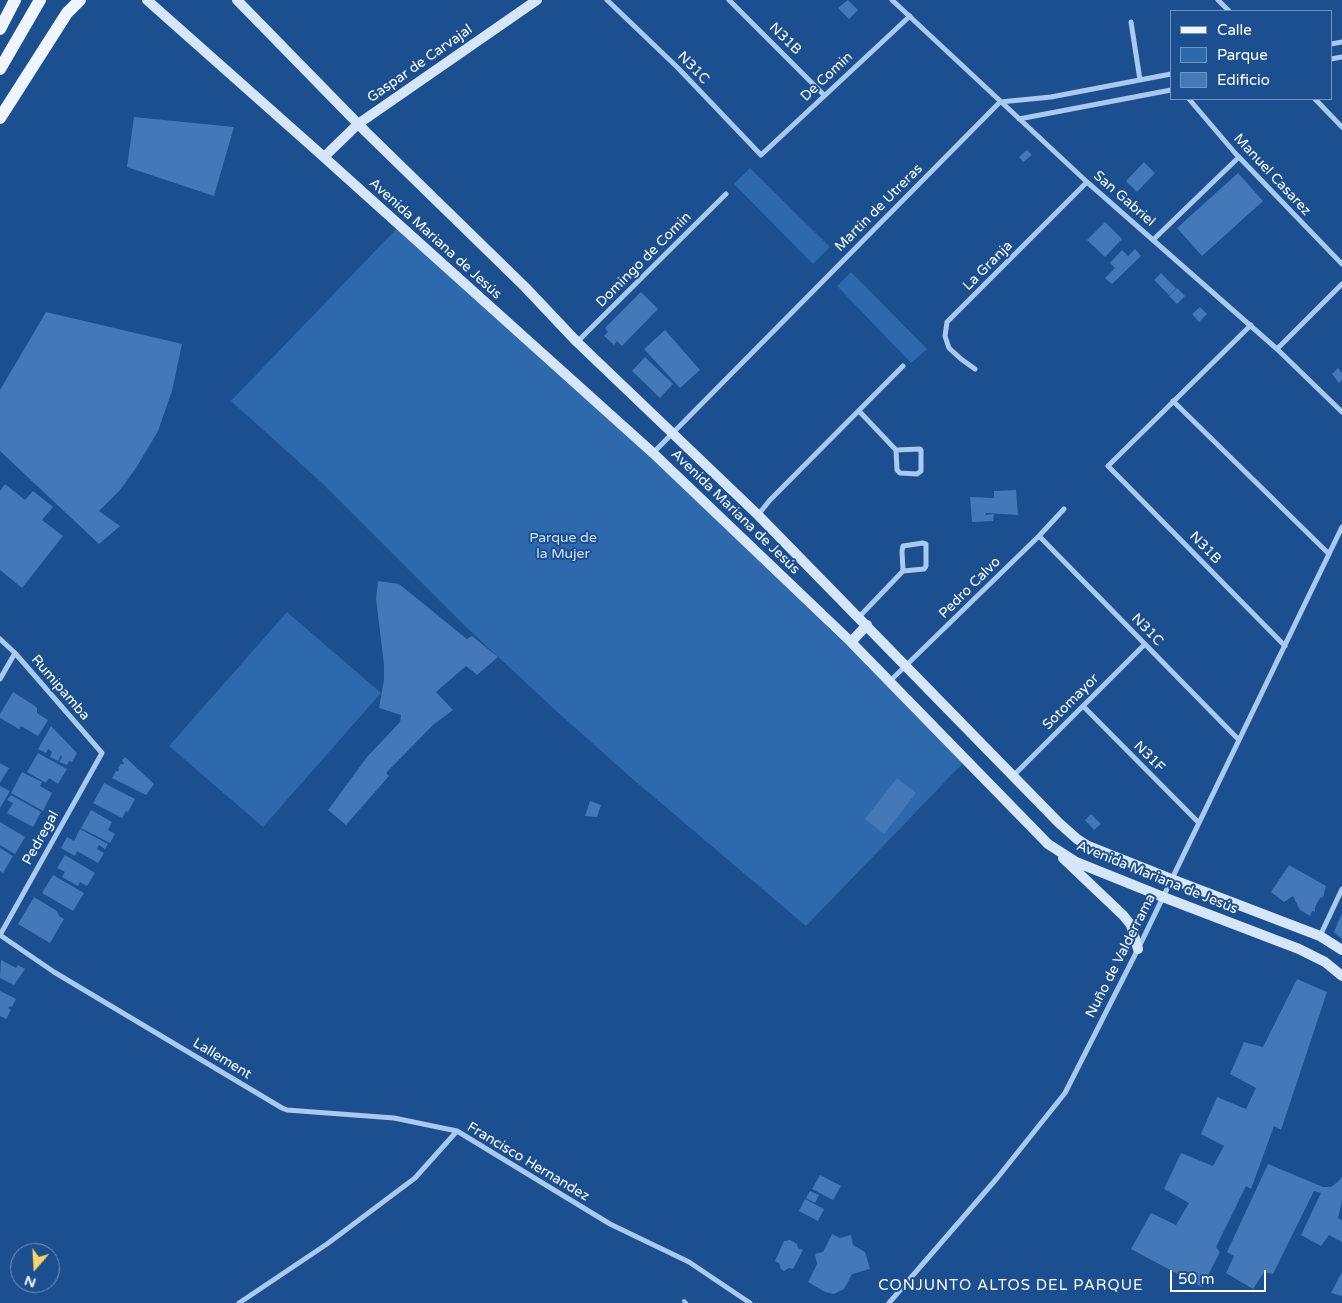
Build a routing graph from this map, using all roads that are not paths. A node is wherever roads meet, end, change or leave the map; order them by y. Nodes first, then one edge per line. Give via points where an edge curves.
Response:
1 (40, 0) edge
2 (80, 0) edge
3 (147, 0) edge
4 (237, 0) edge
5 (607, 0) edge
6 (729, 0) edge
7 (892, 0) edge
8 (1218, 0) edge
9 (533, 1) edge
10 (10, 3) edge
11 (1228, 10) edge
12 (910, 16) junction
13 (1131, 22) dead end
14 (0, 29) edge
15 (0, 69) edge
16 (1170, 74) edge
17 (1140, 80) junction
18 (1170, 90) edge
19 (824, 95) junction
20 (1190, 100) edge
21 (1316, 100) edge
22 (1000, 102) junction
23 (0, 118) edge
24 (1019, 119) junction
25 (358, 124) junction
26 (1342, 127) edge
27 (761, 156) joint
28 (324, 157) junction
29 (1239, 157) junction
30 (1087, 182) junction
31 (726, 194) dead end
32 (1153, 240) junction
33 (1342, 264) edge
34 (1342, 284) edge
35 (1251, 325) junction
36 (577, 342) junction
37 (1277, 349) junction
38 (903, 366) dead end
39 (976, 369) dead end
40 (1173, 401) junction
41 (859, 410) junction
42 (1342, 412) edge
43 (672, 433) junction
44 (896, 450) junction
45 (653, 453) junction
46 (1064, 510) dead end
47 (758, 515) junction
48 (1342, 527) edge
49 (1039, 536) junction
50 (1329, 554) junction
51 (903, 571) junction
52 (859, 617) junction
53 (867, 626) junction
54 (0, 639) edge
55 (851, 642) junction
56 (1145, 644) junction
57 (1285, 646) junction
58 (15, 653) junction
59 (907, 666) junction
60 (0, 679) edge
61 (889, 682) junction
62 (1083, 706) junction
63 (1239, 740) junction
64 (102, 753) joint
65 (1013, 776) junction
66 (1199, 823) junction
67 (1048, 844) junction
68 (1171, 880) junction
69 (1342, 889) edge
70 (1163, 898) junction
71 (0, 935) edge
72 (1320, 936) junction
73 (1138, 949) junction
74 (1342, 950) edge
75 (1342, 976) edge
76 (457, 1131) junction
77 (239, 1303) edge
78 (750, 1303) edge
79 (889, 1303) edge

1 - 15 main road
2 - 23 main road via 67,13
3 - 28 main road, Avenida Mariana de Jesús
4 - 25 main road, Avenida Mariana de Jesús
5 - 27 street, N31C via 678,68
6 - 19 street, N31B
7 - 12 street, San Gabriel
8 - 11 street
9 - 25 main road, Gaspar de Carvajal
10 - 14 main road
12 - 19 street, De Comin
12 - 22 street, San Gabriel
13 - 17 street
16 - 17 street
17 - 22 street via 1050,97
18 - 24 street
19 - 27 street, De Comin
20 - 29 street, Manuel Casarez
21 - 26 street
22 - 24 street, San Gabriel
22 - 43 street, Martin de Utreras
24 - 30 street, San Gabriel
25 - 28 main road, Gaspar de Carvajal
25 - 36 main road, Avenida Mariana de Jesús
28 - 45 main road, Avenida Mariana de Jesús
29 - 32 street
29 - 33 street, Manuel Casarez
30 - 32 street, San Gabriel
30 - 39 street, La Granja via 947,322 945,336 949,348
31 - 36 street, Domingo de Comin
32 - 35 street, San Gabriel
34 - 37 street
35 - 37 street, San Gabriel
35 - 40 street
36 - 43 main road, Avenida Mariana de Jesús
37 - 42 street, San Gabriel
38 - 41 street
40 - 50 street
40 - 57 street, N31B via 1108,466
41 - 44 street
41 - 47 street
43 - 45 street, Martin de Utreras
43 - 47 main road, Avenida Mariana de Jesús
44 - 44 street via 921,450 921,471 917,474 900,473 896,466
45 - 55 main road, Avenida Mariana de Jesús
46 - 49 street, Pedro Calvo
47 - 52 main road, Avenida Mariana de Jesús
48 - 50 street, Nuño de Valderrama
49 - 56 street, N31C
49 - 59 street, Pedro Calvo
50 - 57 street, Nuño de Valderrama
51 - 51 street via 924,569 924,543 903,546
51 - 52 street
52 - 53 main road, Avenida Mariana de Jesús
53 - 55 main road
53 - 59 main road, Avenida Mariana de Jesús
54 - 58 street, Rumipamba
55 - 61 main road, Avenida Mariana de Jesús
56 - 62 street, Sotomayor
56 - 63 street, N31C
57 - 63 street, Nuño de Valderrama
58 - 60 street
58 - 64 street, Rumipamba
59 - 61 street, Pedro Calvo
59 - 65 main road, Avenida Mariana de Jesús
61 - 67 main road, Avenida Mariana de Jesús
62 - 65 street, Sotomayor
62 - 66 street, N31F
63 - 66 street, Nuño de Valderrama
64 - 71 street, Pedregal
65 - 68 main road, Avenida Mariana de Jesús via 1077,839
66 - 68 street, Nuño de Valderrama
67 - 70 main road, Avenida Mariana de Jesús via 1076,862
67 - 73 main road via 1123,915 1131,925
68 - 70 street, Nuño de Valderrama
68 - 72 main road, Avenida Mariana de Jesús
69 - 72 street
70 - 73 street, Nuño de Valderrama
70 - 75 main road, Avenida Mariana de Jesús via 1299,949 1325,962
71 - 76 street, Lallement via 54,972 282,1108 394,1118
72 - 74 main road, Avenida Mariana de Jesús
73 - 79 street, Nuño de Valderrama via 1059,1101
76 - 77 street, Francisco Hernandez via 415,1178 327,1244
76 - 78 street, Francisco Hernandez via 610,1224 690,1262

